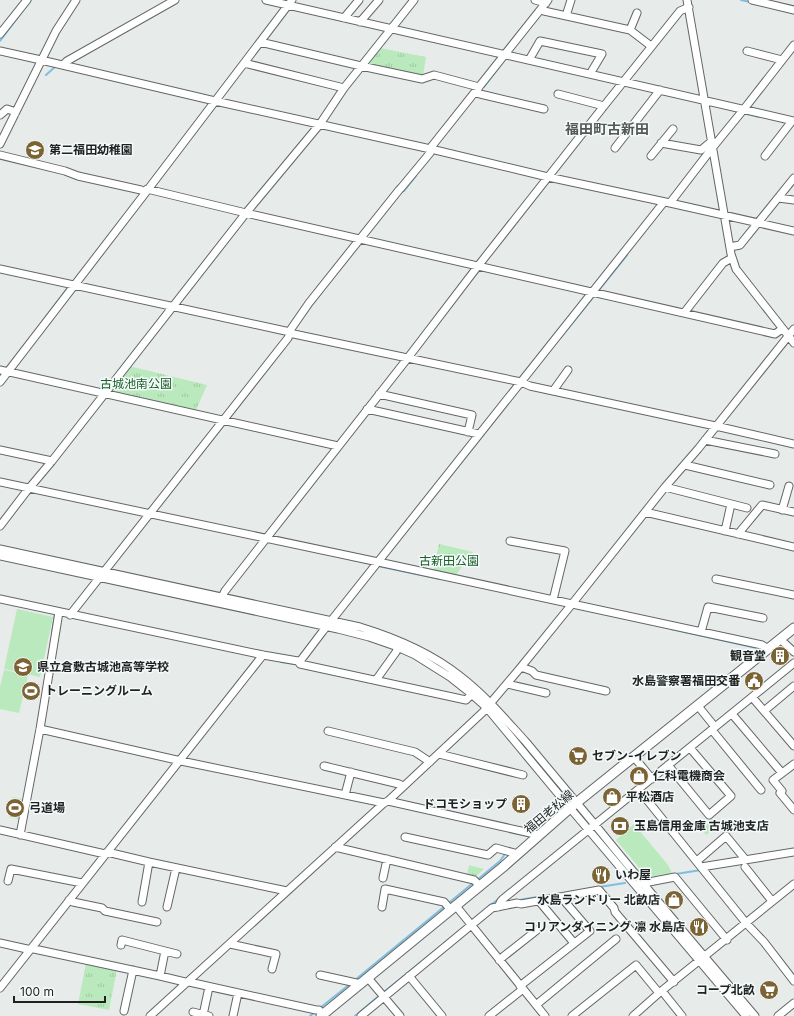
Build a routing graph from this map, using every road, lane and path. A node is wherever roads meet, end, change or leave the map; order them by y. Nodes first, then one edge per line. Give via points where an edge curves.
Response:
1 (27, 0) edge
2 (76, 0) edge
3 (175, 0) edge
4 (266, 0) edge
5 (359, 0) edge
6 (379, 0) edge
7 (414, 0) edge
8 (535, 0) edge
9 (571, 0) edge
10 (752, 0) edge
11 (547, 1) edge
12 (688, 4) edge
13 (287, 5) edge
14 (542, 10) junction
15 (794, 10) edge
16 (637, 13) dead end
17 (566, 16) junction
18 (344, 18) junction
19 (360, 22) junction
20 (389, 30) junction
21 (630, 30) junction
22 (0, 34) edge
23 (260, 42) junction
24 (794, 45) edge
25 (651, 46) junction
26 (0, 51) edge
27 (747, 51) dead end
28 (507, 55) junction
29 (41, 60) junction
30 (529, 60) junction
31 (782, 60) junction
32 (244, 63) junction
33 (60, 64) junction
34 (361, 66) junction
35 (590, 74) junction
36 (623, 82) junction
37 (344, 88) junction
38 (478, 91) junction
39 (659, 92) junction
40 (558, 94) dead end
41 (213, 100) junction
42 (705, 100) junction
43 (604, 106) junction
44 (544, 109) dead end
45 (744, 109) junction
46 (16, 112) junction
47 (0, 115) edge
48 (793, 121) edge
49 (320, 124) junction
50 (673, 129) dead end
51 (662, 143) junction
52 (0, 144) edge
53 (712, 144) junction
54 (615, 148) dead end
55 (433, 150) junction
56 (0, 155) edge
57 (651, 156) dead end
58 (765, 156) dead end
59 (548, 177) junction
60 (794, 178) edge
61 (145, 191) junction
62 (778, 198) junction
63 (794, 200) edge
64 (667, 202) junction
65 (246, 213) junction
66 (724, 215) junction
67 (757, 223) junction
68 (794, 231) edge
69 (362, 239) junction
70 (730, 247) junction
71 (732, 258) junction
72 (478, 266) junction
73 (0, 269) edge
74 (72, 286) junction
75 (595, 293) junction
76 (172, 308) junction
77 (684, 313) junction
78 (782, 329) junction
79 (794, 329) edge
80 (289, 334) junction
81 (788, 336) junction
82 (794, 344) edge
83 (406, 360) junction
84 (568, 370) dead end
85 (5, 371) edge
86 (0, 382) edge
87 (521, 384) junction
88 (553, 391) junction
89 (104, 393) junction
90 (379, 394) junction
91 (367, 409) junction
92 (221, 420) junction
93 (713, 427) junction
94 (468, 432) junction
95 (479, 434) junction
96 (705, 440) junction
97 (794, 444) edge
98 (338, 446) junction
99 (0, 450) edge
100 (774, 454) dead end
101 (52, 461) junction
102 (685, 464) junction
103 (0, 482) edge
104 (770, 485) dead end
105 (789, 486) dead end
106 (666, 487) junction
107 (28, 490) junction
108 (731, 504) junction
109 (746, 508) dead end
110 (782, 510) junction
111 (645, 512) junction
112 (794, 512) edge
113 (148, 514) junction
114 (0, 526) edge
115 (725, 531) junction
116 (738, 534) junction
117 (264, 540) junction
118 (510, 541) dead end
119 (794, 547) edge
120 (0, 549) edge
121 (0, 556) edge
122 (381, 562) junction
123 (101, 575) junction
124 (716, 579) dead end
125 (794, 595) edge
126 (222, 597) junction
127 (0, 600) edge
128 (553, 600) junction
129 (570, 603) junction
130 (58, 614) junction
131 (68, 614) junction
132 (763, 618) dead end
133 (332, 621) junction
134 (327, 627) junction
135 (794, 628) edge
136 (701, 632) junction
137 (780, 639) junction
138 (398, 647) junction
139 (768, 649) junction
140 (794, 652) edge
141 (262, 655) junction
142 (299, 662) junction
143 (794, 663) edge
144 (521, 667) junction
145 (376, 680) junction
146 (507, 684) junction
147 (794, 686) edge
148 (606, 691) dead end
149 (546, 693) dead end
150 (472, 694) junction
151 (752, 697) junction
152 (489, 706) junction
153 (698, 706) junction
154 (764, 711) junction
155 (732, 714) junction
156 (713, 728) junction
157 (40, 729) junction
158 (328, 731) dead end
159 (794, 746) edge
160 (690, 748) junction
161 (439, 754) junction
162 (634, 757) junction
163 (428, 760) junction
164 (182, 761) junction
165 (794, 764) edge
166 (324, 766) dead end
167 (668, 766) junction
168 (351, 772) junction
169 (782, 773) junction
170 (523, 775) dead end
171 (652, 779) junction
172 (402, 785) junction
173 (639, 790) junction
174 (761, 790) dead end
175 (345, 794) junction
176 (383, 802) junction
177 (574, 805) junction
178 (794, 810) edge
179 (595, 824) junction
180 (0, 830) edge
181 (588, 830) junction
182 (20, 835) junction
183 (540, 835) junction
184 (405, 837) dead end
185 (336, 847) junction
186 (794, 852) edge
187 (107, 853) junction
188 (518, 854) junction
189 (387, 859) junction
190 (148, 862) junction
191 (745, 863) junction
192 (701, 867) junction
193 (176, 868) junction
194 (383, 878) dead end
195 (8, 881) dead end
196 (82, 883) junction
197 (477, 883) junction
198 (633, 883) junction
199 (642, 883) junction
200 (794, 884) edge
201 (285, 891) junction
202 (561, 897) junction
203 (71, 901) junction
204 (539, 901) junction
205 (772, 901) junction
206 (142, 902) dead end
207 (499, 904) junction
208 (450, 906) junction
209 (167, 907) dead end
210 (382, 907) dead end
211 (157, 922) dead end
212 (746, 923) junction
213 (471, 925) junction
214 (537, 930) dead end
215 (616, 939) dead end
216 (727, 940) junction
217 (0, 943) edge
218 (574, 943) junction
219 (230, 944) junction
220 (121, 945) dead end
221 (32, 949) junction
222 (165, 951) junction
223 (177, 954) dead end
224 (702, 959) junction
225 (499, 960) junction
226 (272, 969) dead end
227 (133, 970) junction
228 (320, 975) dead end
229 (160, 976) junction
230 (409, 976) junction
231 (358, 981) junction
232 (794, 981) edge
233 (185, 982) junction
234 (674, 982) junction
235 (209, 986) junction
236 (521, 987) junction
237 (0, 988) edge
238 (660, 992) junction
239 (238, 993) junction
240 (383, 995) junction
241 (794, 1003) edge
242 (536, 1005) junction
243 (124, 1011) dead end
244 (193, 1012) dead end
245 (320, 1014) edge
246 (206, 1015) edge
247 (543, 1015) edge
248 (150, 1016) edge
249 (233, 1016) edge
250 (361, 1016) edge
251 (400, 1016) edge
252 (442, 1016) edge
253 (490, 1016) edge
254 (572, 1016) edge
255 (633, 1016) edge
256 (682, 1016) edge
257 (746, 1016) edge
258 (755, 1016) edge
259 (778, 1016) edge

1 - 22 street
2 - 29 street
3 - 33 street
4 - 13 street
5 - 18 street
6 - 19 street
7 - 20 street
8 - 11 street
9 - 17 street
10 - 15 street
11 - 14 street
12 - 25 street
12 - 42 street
13 - 18 street
13 - 23 street
14 - 17 street
14 - 28 street
16 - 21 street
17 - 21 street
18 - 19 street
19 - 20 street
20 - 28 street
20 - 34 street
21 - 25 street
23 - 32 street
23 - 34 street
24 - 31 street
25 - 36 street
26 - 29 street
27 - 31 street
28 - 30 street
28 - 38 street
29 - 33 street
29 - 46 street
30 - 35 street
30 - 35 street via 540,41 602,54
31 - 45 street
32 - 37 street
32 - 41 street
33 - 41 street
34 - 37 street
34 - 38 street via 422,79 434,75
35 - 36 street
36 - 39 street
36 - 43 street
37 - 49 street
38 - 44 street
38 - 55 street
39 - 42 street
39 - 54 street
40 - 43 street
41 - 49 street
41 - 61 street
42 - 45 street
42 - 53 street
43 - 59 street
45 - 48 street
45 - 53 street
46 - 47 street via 7,109
46 - 52 street
48 - 58 street
49 - 55 street
49 - 65 street
50 - 51 street
51 - 53 street via 700,150
51 - 57 street
53 - 64 street
53 - 66 street
55 - 59 street
55 - 69 street
56 - 61 street
59 - 64 street
59 - 72 street
60 - 62 street
61 - 65 street
61 - 74 street
62 - 63 street
62 - 67 street
64 - 66 street
64 - 75 street
65 - 69 street
65 - 76 street
66 - 67 street
66 - 70 street
67 - 68 street
67 - 70 street via 740,245
69 - 72 street
69 - 80 street via 309,303
70 - 71 street
71 - 77 street via 723,263
71 - 78 street via 736,269
72 - 75 street
72 - 83 street
73 - 74 street
74 - 76 street
74 - 85 street
75 - 77 street
75 - 87 street
76 - 80 street
76 - 89 street
77 - 78 street via 775,334
78 - 81 street
79 - 81 street
80 - 83 street
80 - 92 street
81 - 82 street
81 - 93 street
83 - 87 street
83 - 90 street
84 - 88 street
85 - 86 street
85 - 89 street
87 - 88 street
87 - 95 street
88 - 93 street
89 - 92 street
89 - 101 street
90 - 91 street
90 - 94 street via 472,415
91 - 94 street
91 - 98 street
92 - 98 street
92 - 113 street
93 - 96 street
93 - 97 street
94 - 95 street
95 - 122 street
96 - 100 street
96 - 102 street
98 - 117 street
99 - 101 street
101 - 107 street
102 - 104 street
102 - 106 street
103 - 107 street
105 - 110 street
106 - 108 street
106 - 111 street
107 - 113 street
107 - 114 street
108 - 109 street
108 - 115 street
110 - 112 street
110 - 116 street via 762,505
111 - 115 street
111 - 129 street
113 - 117 street
113 - 123 street
115 - 116 street
116 - 119 street
117 - 122 street
117 - 126 street
118 - 128 street via 565,551
120 - 123 street
121 - 123 street
122 - 128 street
122 - 133 street
123 - 126 street
123 - 131 street
123 - 134 street
124 - 125 street
126 - 133 street
127 - 130 street
128 - 129 street
129 - 136 street
129 - 144 street
130 - 131 street
130 - 157 street
131 - 141 street
132 - 136 street via 708,607
133 - 134 street
133 - 152 street via 377,632 415,648 460,676
134 - 138 street
134 - 142 street
135 - 137 main road, 福田老松線
136 - 139 street via 762,645
137 - 139 main road, 福田老松線
137 - 140 street
138 - 145 street
138 - 150 street via 433,665
139 - 153 main road, 福田老松線
141 - 142 street
141 - 164 street
142 - 145 street
143 - 151 street
144 - 146 street
144 - 148 street via 536,675
145 - 150 street via 466,700
146 - 149 street
146 - 152 street
147 - 154 street
150 - 152 street
151 - 154 street
151 - 155 street
152 - 161 street
152 - 177 street
153 - 156 street
153 - 162 main road, 福田老松線
154 - 159 street
155 - 156 street
155 - 169 street
156 - 160 street
156 - 174 street
157 - 164 street
157 - 182 street
158 - 163 street via 415,752
160 - 167 street
160 - 167 street via 731,796 709,815
161 - 163 street
161 - 170 street
162 - 171 street
162 - 177 main road, 福田老松線
163 - 172 street
164 - 175 street
164 - 187 street
165 - 169 street
166 - 168 street
167 - 171 street
168 - 172 street
168 - 175 street
169 - 178 street via 773,780
171 - 173 street
172 - 176 street
173 - 179 street
173 - 192 street
175 - 176 street
176 - 183 street
176 - 185 street
177 - 179 street
177 - 181 street
177 - 183 main road, 福田老松線
179 - 181 street
179 - 199 street
180 - 182 street
181 - 198 street
181 - 207 street
182 - 187 street
183 - 188 main road, 福田老松線
184 - 188 street via 488,855 496,848
185 - 189 street
185 - 201 street
186 - 191 street
187 - 190 street
187 - 196 street
188 - 197 main road, 福田老松線
189 - 194 street
189 - 197 street
190 - 193 street
190 - 206 street
191 - 192 street
191 - 192 street via 726,836
191 - 205 street
192 - 212 street
193 - 201 street
193 - 209 street
195 - 196 street via 11,869
196 - 203 street
197 - 208 main road, 福田老松線
198 - 199 street
198 - 224 street
199 - 216 street via 675,877
199 - 224 street
200 - 205 street
201 - 219 street
202 - 204 street
202 - 218 street via 590,931
202 - 234 street via 599,890
203 - 211 street
203 - 221 street
204 - 207 street
204 - 218 street
205 - 212 street
207 - 213 street
208 - 210 street via 444,902 385,889
208 - 213 street
208 - 231 main road, 福田老松線
212 - 216 street
212 - 232 street
213 - 225 street
213 - 230 street
214 - 225 street
215 - 242 street
216 - 224 street
217 - 221 street
218 - 236 street
219 - 226 street via 276,954
219 - 233 street
220 - 222 street via 122,940
221 - 227 street
221 - 237 street
222 - 223 street
222 - 229 street
224 - 234 street
224 - 257 street
224 - 258 street
225 - 236 street
227 - 229 street
227 - 243 street
228 - 231 street
229 - 233 street
230 - 240 street
230 - 252 street
231 - 240 street
231 - 245 main road, 福田老松線
233 - 235 street
233 - 248 street
234 - 238 street
235 - 239 street
235 - 246 street
236 - 242 street
236 - 253 street
238 - 254 street via 636,965
238 - 255 street
238 - 256 street
239 - 245 street
239 - 249 street
240 - 250 street
240 - 251 street
241 - 259 street
242 - 247 street
244 - 246 street

